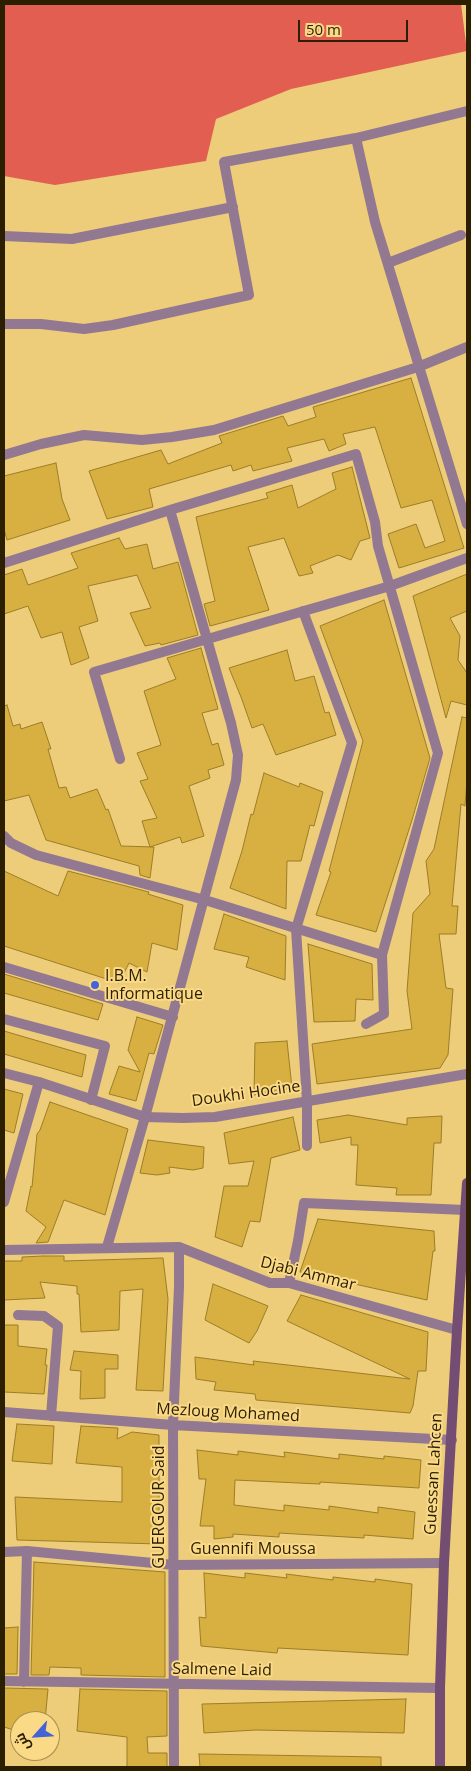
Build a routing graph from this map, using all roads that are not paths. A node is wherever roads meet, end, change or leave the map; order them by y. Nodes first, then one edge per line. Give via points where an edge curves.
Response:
1 (467, 111) edge
2 (356, 138) junction
3 (233, 207) junction
4 (461, 235) dead end
5 (4, 236) edge
6 (388, 263) junction
7 (4, 324) edge
8 (467, 347) edge
9 (418, 367) junction
10 (4, 455) edge
11 (170, 510) junction
12 (467, 524) edge
13 (467, 558) edge
14 (4, 563) edge
15 (390, 586) junction
16 (303, 611) junction
17 (206, 640) junction
18 (120, 759) dead end
19 (4, 836) edge
20 (205, 900) junction
21 (296, 929) junction
22 (382, 955) junction
23 (4, 967) edge
24 (173, 1017) junction
25 (4, 1019) edge
26 (366, 1024) dead end
27 (4, 1072) edge
28 (467, 1074) edge
29 (39, 1082) junction
30 (91, 1100) junction
31 (307, 1101) junction
32 (145, 1117) junction
33 (307, 1146) dead end
34 (467, 1183) edge
35 (4, 1202) edge
36 (465, 1210) junction
37 (179, 1246) junction
38 (106, 1247) junction
39 (4, 1250) edge
40 (289, 1283) junction
41 (18, 1315) dead end
42 (457, 1330) junction
43 (4, 1412) edge
44 (51, 1416) junction
45 (173, 1425) junction
46 (452, 1440) junction
47 (26, 1551) junction
48 (4, 1552) edge
49 (444, 1563) junction
50 (174, 1565) junction
51 (4, 1681) edge
52 (24, 1682) junction
53 (174, 1685) junction
54 (440, 1688) junction
55 (174, 1767) edge
56 (440, 1767) edge

1 - 2 street
2 - 3 street via 224,162
2 - 6 street
3 - 5 street via 72,239
3 - 7 street via 249,295 113,326 84,329
4 - 6 street
6 - 9 street
8 - 9 street
9 - 10 street via 214,430 142,440 84,435
9 - 12 street
11 - 14 street
11 - 15 street via 356,454
11 - 17 street
13 - 15 street
15 - 16 street
15 - 22 street via 438,753
16 - 17 street
16 - 21 street via 352,743
17 - 18 street via 94,672
17 - 20 street via 238,755 236,780
19 - 20 street via 36,855
20 - 21 street
20 - 24 street
21 - 22 street
21 - 31 street
22 - 26 street via 384,1014
23 - 24 street
24 - 32 street
25 - 30 street via 105,1046
27 - 29 street, Doukhi Hocine
28 - 31 street, Doukhi Hocine
29 - 30 street, Doukhi Hocine
29 - 35 street
30 - 32 street, Doukhi Hocine
31 - 32 street, Doukhi Hocine via 215,1117
31 - 33 street
32 - 38 street
34 - 36 main road, Guessan Lahcen
36 - 40 street via 304,1203
36 - 42 main road, Guessan Lahcen
37 - 38 street, Djabi Ammar
37 - 40 street, Djabi Ammar via 270,1283
37 - 45 street, GUERGOUR Said
38 - 39 street, Djabi Ammar
40 - 42 street, Djabi Ammar
41 - 44 street via 44,1316 58,1326
42 - 46 main road, Guessan Lahcen
43 - 44 street, Mezloug Mohamed
44 - 45 street, Mezloug Mohamed
45 - 46 street, Mezloug Mohamed
45 - 50 street, GUERGOUR Said
46 - 49 main road, Guessan Lahcen
47 - 48 street, Guennifi Moussa
47 - 50 street, Guennifi Moussa
47 - 52 street
49 - 50 street, Guennifi Moussa
49 - 54 main road, Guessan Lahcen
50 - 53 street, GUERGOUR Said
51 - 52 street, Salmene Laid
52 - 53 street, Salmene Laid
53 - 54 street, Salmene Laid
53 - 55 street, GUERGOUR Said
54 - 56 main road, Guessan Lahcen

